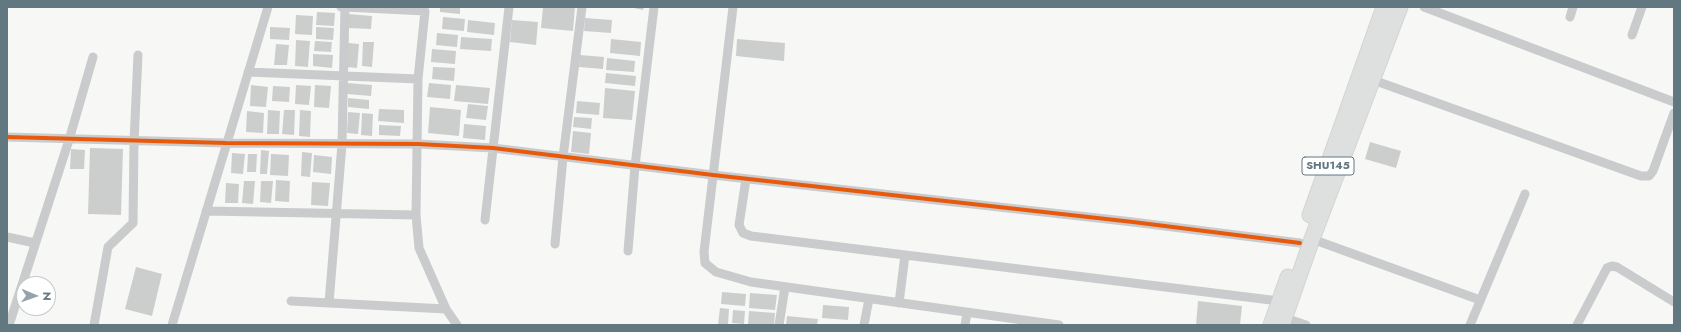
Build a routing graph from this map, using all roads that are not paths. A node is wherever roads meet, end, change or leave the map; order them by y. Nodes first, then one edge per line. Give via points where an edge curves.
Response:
1 (268, 7) edge
2 (341, 7) edge
3 (345, 7) edge
4 (509, 7) edge
5 (582, 7) edge
6 (654, 7) edge
7 (733, 7) edge
8 (1384, 7) edge
9 (1400, 7) edge
10 (1424, 7) edge
11 (1573, 7) edge
12 (1642, 7) edge
13 (425, 9) edge
14 (1570, 17) dead end
15 (1632, 35) dead end
16 (138, 55) dead end
17 (93, 57) dead end
18 (248, 72) junction
19 (344, 75) junction
20 (418, 78) junction
21 (1373, 80) junction
22 (1674, 102) edge
23 (1674, 113) edge
24 (7, 138) edge
25 (69, 140) junction
26 (134, 142) junction
27 (226, 143) junction
28 (342, 144) junction
29 (418, 144) junction
30 (493, 148) junction
31 (563, 157) junction
32 (635, 166) junction
33 (713, 175) junction
34 (746, 179) junction
35 (1525, 194) dead end
36 (206, 211) junction
37 (337, 213) junction
38 (416, 215) junction
39 (485, 220) dead end
40 (7, 237) edge
41 (1306, 241) junction
42 (35, 243) junction
43 (555, 244) dead end
44 (628, 251) dead end
45 (905, 255) junction
46 (785, 287) junction
47 (869, 299) junction
48 (1480, 300) junction
49 (291, 301) dead end
50 (1280, 301) junction
51 (1674, 302) edge
52 (329, 303) junction
53 (899, 303) junction
54 (446, 309) junction
55 (967, 313) junction
56 (1284, 321) edge
57 (9, 325) edge
58 (94, 325) edge
59 (172, 325) edge
60 (457, 325) edge
61 (779, 325) edge
62 (864, 325) edge
63 (965, 325) edge
64 (1059, 325) edge
65 (1271, 325) edge
66 (1306, 325) edge
67 (1470, 325) edge
68 (1577, 325) edge

1 - 18 street
2 - 3 street
3 - 13 street
3 - 19 street
4 - 30 street
5 - 31 street
6 - 32 street
7 - 33 street
8 - 41 main road, SHU145
9 - 21 main road
10 - 22 street
11 - 14 street
12 - 15 street
13 - 20 street
16 - 26 street
17 - 25 street
18 - 19 street
18 - 27 street
19 - 20 street
19 - 28 street
20 - 29 street
21 - 23 street via 1641,176 1649,176 1653,171
21 - 41 main road
24 - 25 street
25 - 26 street
25 - 42 street
26 - 27 street
26 - 58 street via 133,223 108,247
27 - 28 street
27 - 36 street
28 - 29 street
28 - 37 street
29 - 30 street
29 - 38 street
30 - 31 street
30 - 39 street
31 - 32 street
31 - 43 street
32 - 33 street
32 - 44 street
33 - 34 street
33 - 46 street via 705,263 716,272 751,282
34 - 41 street
34 - 45 street via 739,225 743,233
35 - 48 street
36 - 37 street
36 - 59 street
37 - 38 street
37 - 52 street
38 - 54 street via 419,248
40 - 42 street
41 - 48 street
41 - 50 main road, SHU145
41 - 56 main road
42 - 57 street
45 - 50 street
45 - 53 street
46 - 47 street
46 - 61 street
47 - 53 street
47 - 62 street
48 - 67 street
49 - 52 street
50 - 65 main road, SHU145
51 - 68 street via 1612,266 1607,268
52 - 54 street
53 - 55 street
54 - 60 street
55 - 63 street
55 - 64 street
56 - 66 street

